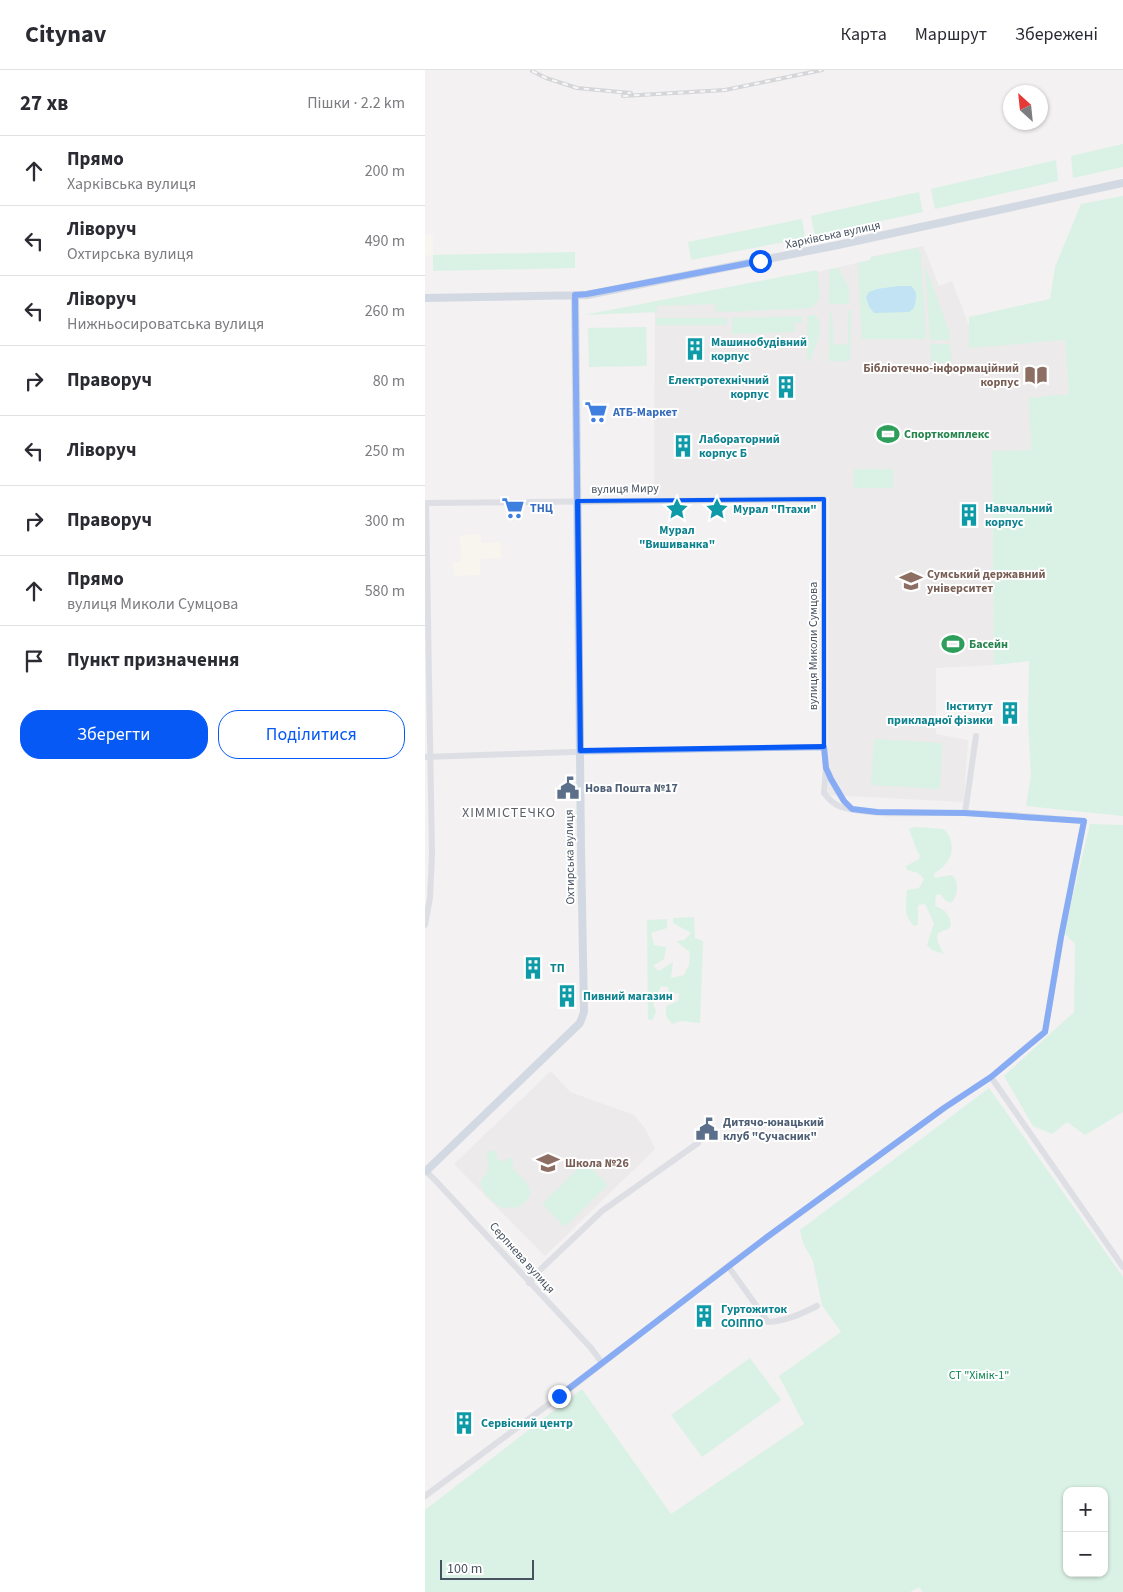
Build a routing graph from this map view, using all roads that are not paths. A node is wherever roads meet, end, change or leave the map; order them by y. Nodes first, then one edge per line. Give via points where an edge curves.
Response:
1 (1123, 183) edge
2 (575, 295) junction
3 (425, 298) edge
4 (824, 499) joint
5 (577, 501) junction
6 (425, 503) edge
7 (976, 736) dead end
8 (824, 747) junction
9 (580, 751) junction
10 (428, 757) edge
11 (826, 768) junction
12 (852, 809) junction
13 (965, 813) junction
14 (425, 925) edge
15 (991, 1077) junction
16 (698, 1143) dead end
17 (425, 1171) edge
18 (728, 1266) junction
19 (1123, 1267) edge
20 (529, 1283) junction
21 (817, 1306) dead end
22 (602, 1363) junction
23 (425, 1496) edge

1 - 2 main road, Харківська вулиця via 830,247
2 - 3 main road, Харківська вулиця
2 - 5 main road, Охтирська вулиця
4 - 5 street, вулиця Миру
4 - 8 street, вулиця Миколи Сумцова
5 - 6 street, вулиця Миру
5 - 9 main road, Охтирська вулиця
6 - 10 street
7 - 13 street
8 - 9 street
8 - 11 street, вулиця Миколи Сумцова
9 - 10 street
9 - 17 main road, Охтирська вулиця via 584,1006 581,1023
10 - 14 street via 432,854
11 - 12 street via 839,794
11 - 12 street, вулиця Миколи Сумцова via 824,793 831,802
12 - 13 street
13 - 15 street via 1084,821 1045,1032
15 - 18 street
15 - 19 street
16 - 20 street via 602,1211
17 - 20 street, Серпнева вулиця
18 - 21 street via 768,1322 797,1316
18 - 22 street
20 - 22 street, Серпнева вулиця
22 - 23 street

